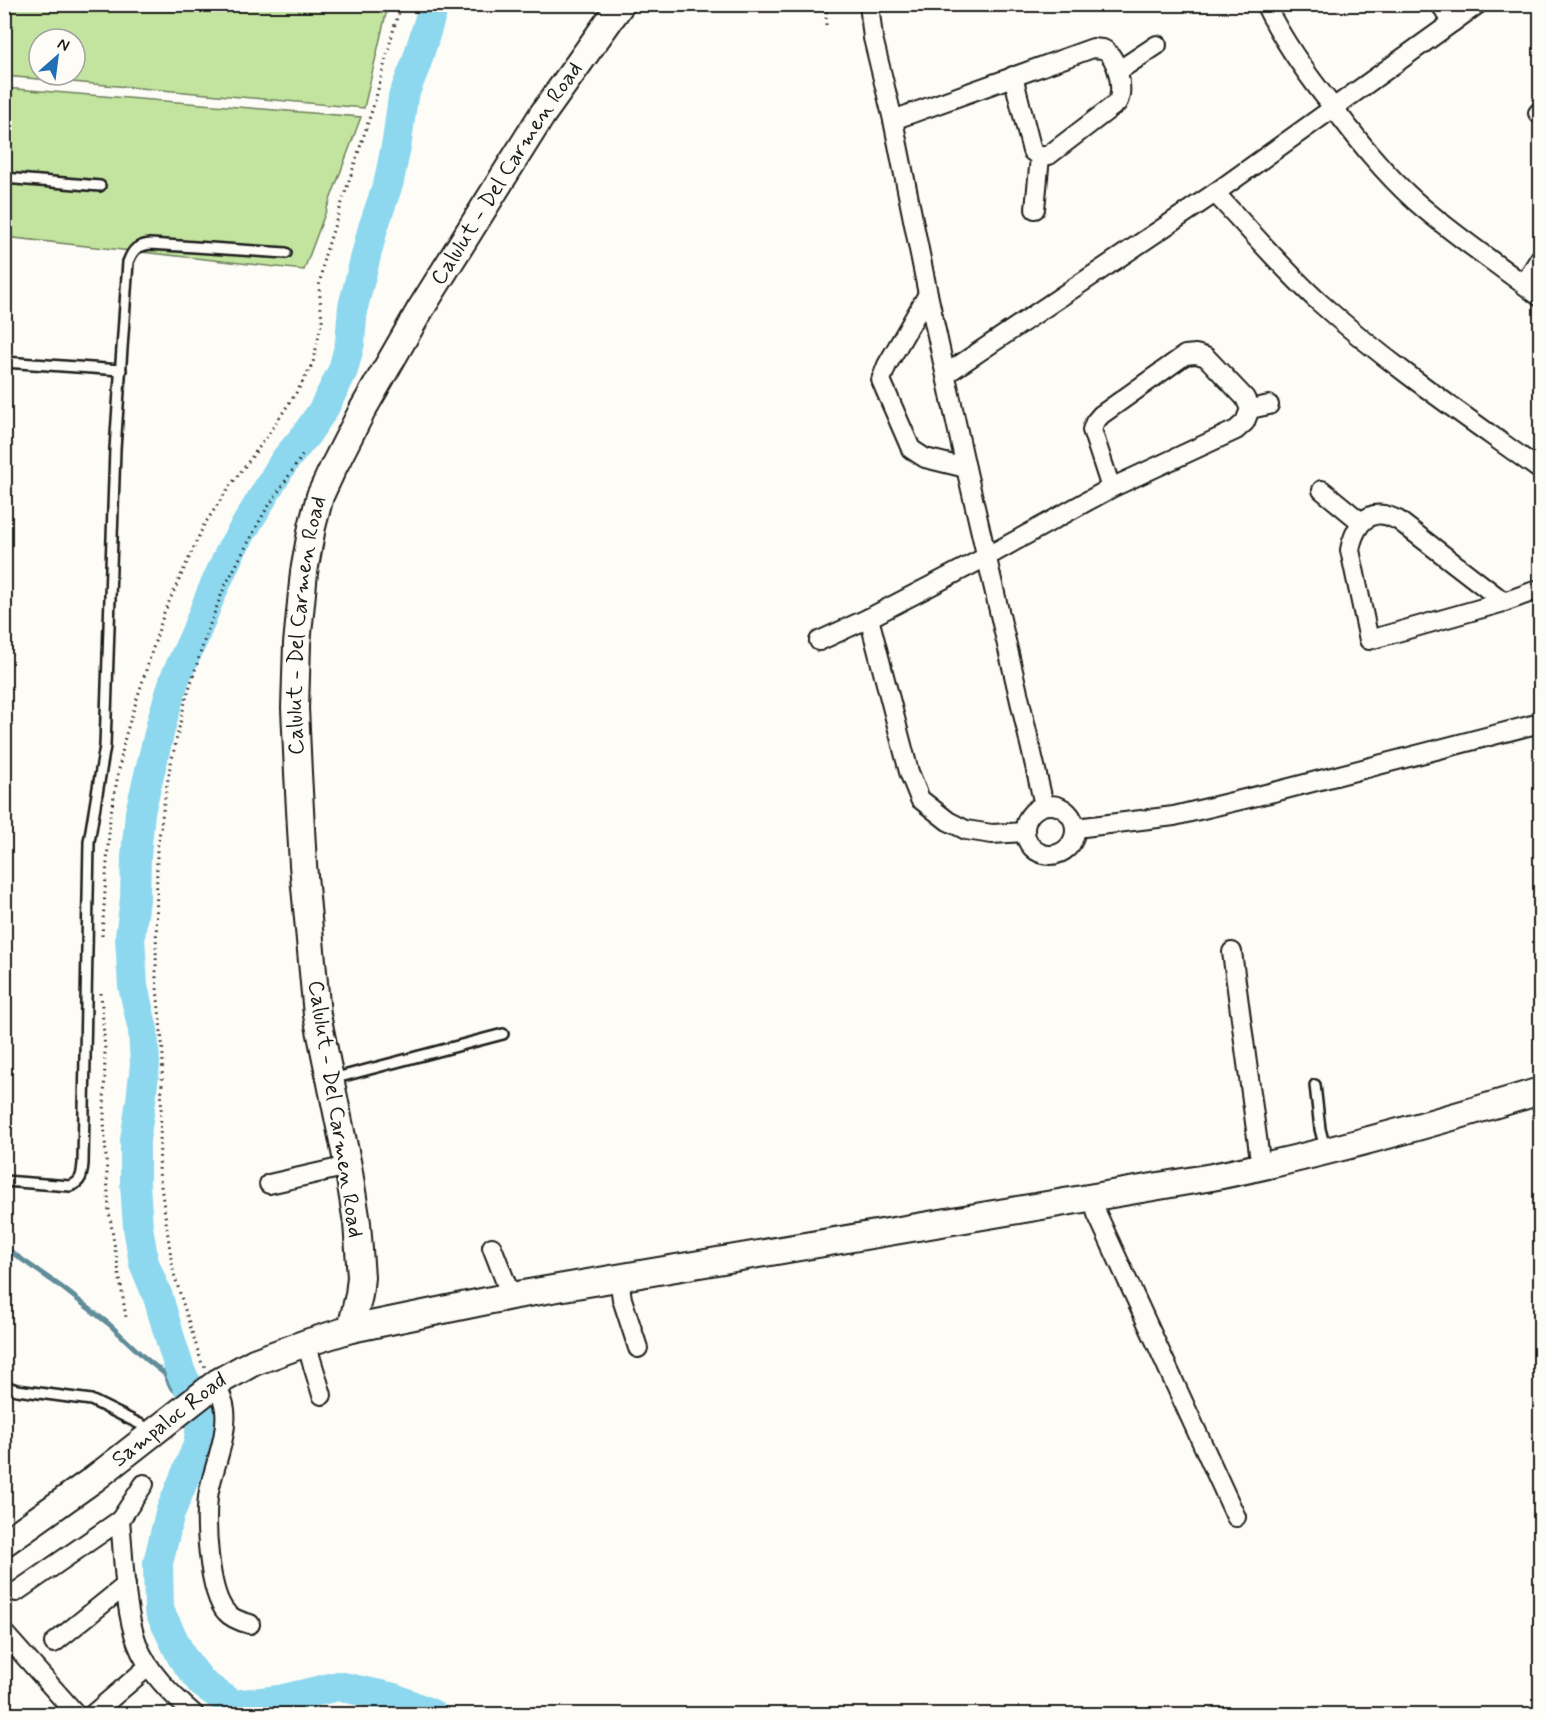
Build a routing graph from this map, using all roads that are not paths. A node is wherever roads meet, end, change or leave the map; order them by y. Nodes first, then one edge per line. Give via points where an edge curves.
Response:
1 (621, 4) edge
2 (869, 4) edge
3 (1265, 4) edge
4 (1440, 4) edge
5 (1478, 4) edge
6 (1452, 22) junction
7 (1157, 45) dead end
8 (1118, 71) junction
9 (1013, 76) junction
10 (1333, 108) junction
11 (892, 120) junction
12 (1040, 157) junction
13 (4, 178) edge
14 (100, 186) dead end
15 (1215, 192) junction
16 (1035, 209) dead end
17 (286, 253) dead end
18 (1540, 258) edge
19 (1524, 284) junction
20 (928, 294) junction
21 (1540, 297) edge
22 (4, 362) edge
23 (121, 370) junction
24 (946, 374) junction
25 (1269, 405) dead end
26 (1250, 409) junction
27 (966, 468) junction
28 (1540, 470) edge
29 (1111, 488) junction
30 (1322, 490) dead end
31 (1361, 522) junction
32 (987, 557) junction
33 (1540, 589) edge
34 (1504, 602) junction
35 (869, 618) junction
36 (819, 641) dead end
37 (1540, 723) edge
38 (1044, 805) junction
39 (1076, 828) junction
40 (1025, 832) junction
41 (1232, 952) dead end
42 (503, 1034) dead end
43 (330, 1079) junction
44 (1315, 1086) dead end
45 (1540, 1090) edge
46 (1326, 1151) junction
47 (348, 1166) junction
48 (1261, 1167) junction
49 (4, 1181) edge
50 (269, 1184) dead end
51 (1093, 1196) junction
52 (492, 1247) dead end
53 (619, 1278) junction
54 (511, 1296) junction
55 (351, 1329) junction
56 (306, 1343) junction
57 (638, 1348) dead end
58 (214, 1385) junction
59 (4, 1386) edge
60 (322, 1395) dead end
61 (155, 1432) junction
62 (144, 1484) dead end
63 (1236, 1517) dead end
64 (120, 1520) junction
65 (4, 1543) edge
66 (126, 1585) junction
67 (16, 1592) dead end
68 (250, 1624) dead end
69 (4, 1633) edge
70 (54, 1643) dead end
71 (149, 1666) junction
72 (76, 1714) edge
73 (93, 1714) edge
74 (194, 1714) edge

1 - 43 main road, Calulut - Del Carmen Road via 542,115 420,310 363,409 320,496 304,572 295,708 309,934 317,1015
2 - 11 street
3 - 10 street via 1297,59
4 - 6 street
5 - 6 street
6 - 10 street
7 - 8 street
8 - 9 street via 1110,54 1093,48
8 - 12 street via 1121,93 1117,103 1049,155
9 - 11 street
9 - 12 street via 1032,151
10 - 15 street
10 - 19 street via 1414,199
11 - 20 street
12 - 16 street
13 - 14 lane
15 - 24 street
15 - 28 street via 1318,301 1425,388
17 - 23 lane via 150,244 133,249 128,262
18 - 19 street
19 - 21 street
20 - 24 street
20 - 27 street via 881,380 911,449 925,458
22 - 23 lane
23 - 49 lane via 105,746 89,842 81,1177 70,1186
24 - 27 street
25 - 26 street
26 - 29 street via 1245,422 1236,430
26 - 29 street via 1245,398 1206,357 1185,355 1095,422 1092,430
27 - 32 street
29 - 32 street
30 - 31 street
31 - 34 street via 1383,514 1398,520
31 - 34 street via 1352,536 1350,550 1369,640
32 - 35 street
32 - 38 street
33 - 34 street
35 - 36 street
35 - 40 street via 909,772 920,799 966,830 992,834
37 - 39 street via 1174,816
38 - 39 street via 1058,805 1070,814
38 - 40 street via 1033,810 1026,820
39 - 40 street via 1065,851 1052,855 1040,853 1029,844
41 - 48 street
42 - 43 lane
43 - 47 main road, Calulut - Del Carmen Road
44 - 46 lane
45 - 46 main road, Sampaloc Road
46 - 48 main road, Sampaloc Road
47 - 50 street
47 - 55 main road, Calulut - Del Carmen Road via 361,1277
48 - 51 main road, Sampaloc Road
51 - 53 main road, Sampaloc Road
51 - 63 street via 1097,1214
52 - 54 street
53 - 54 main road, Sampaloc Road
53 - 57 street
54 - 55 main road, Sampaloc Road
55 - 56 main road, Sampaloc Road
56 - 58 main road, Sampaloc Road via 254,1362
56 - 60 street
58 - 61 main road, Sampaloc Road
58 - 68 street via 226,1412 207,1509 210,1558 226,1612
59 - 61 lane via 91,1400
61 - 65 main road, Sampaloc Road
62 - 64 street
64 - 66 street
64 - 67 street
66 - 70 street
66 - 71 street via 137,1644
69 - 72 street
71 - 73 street
71 - 74 street

